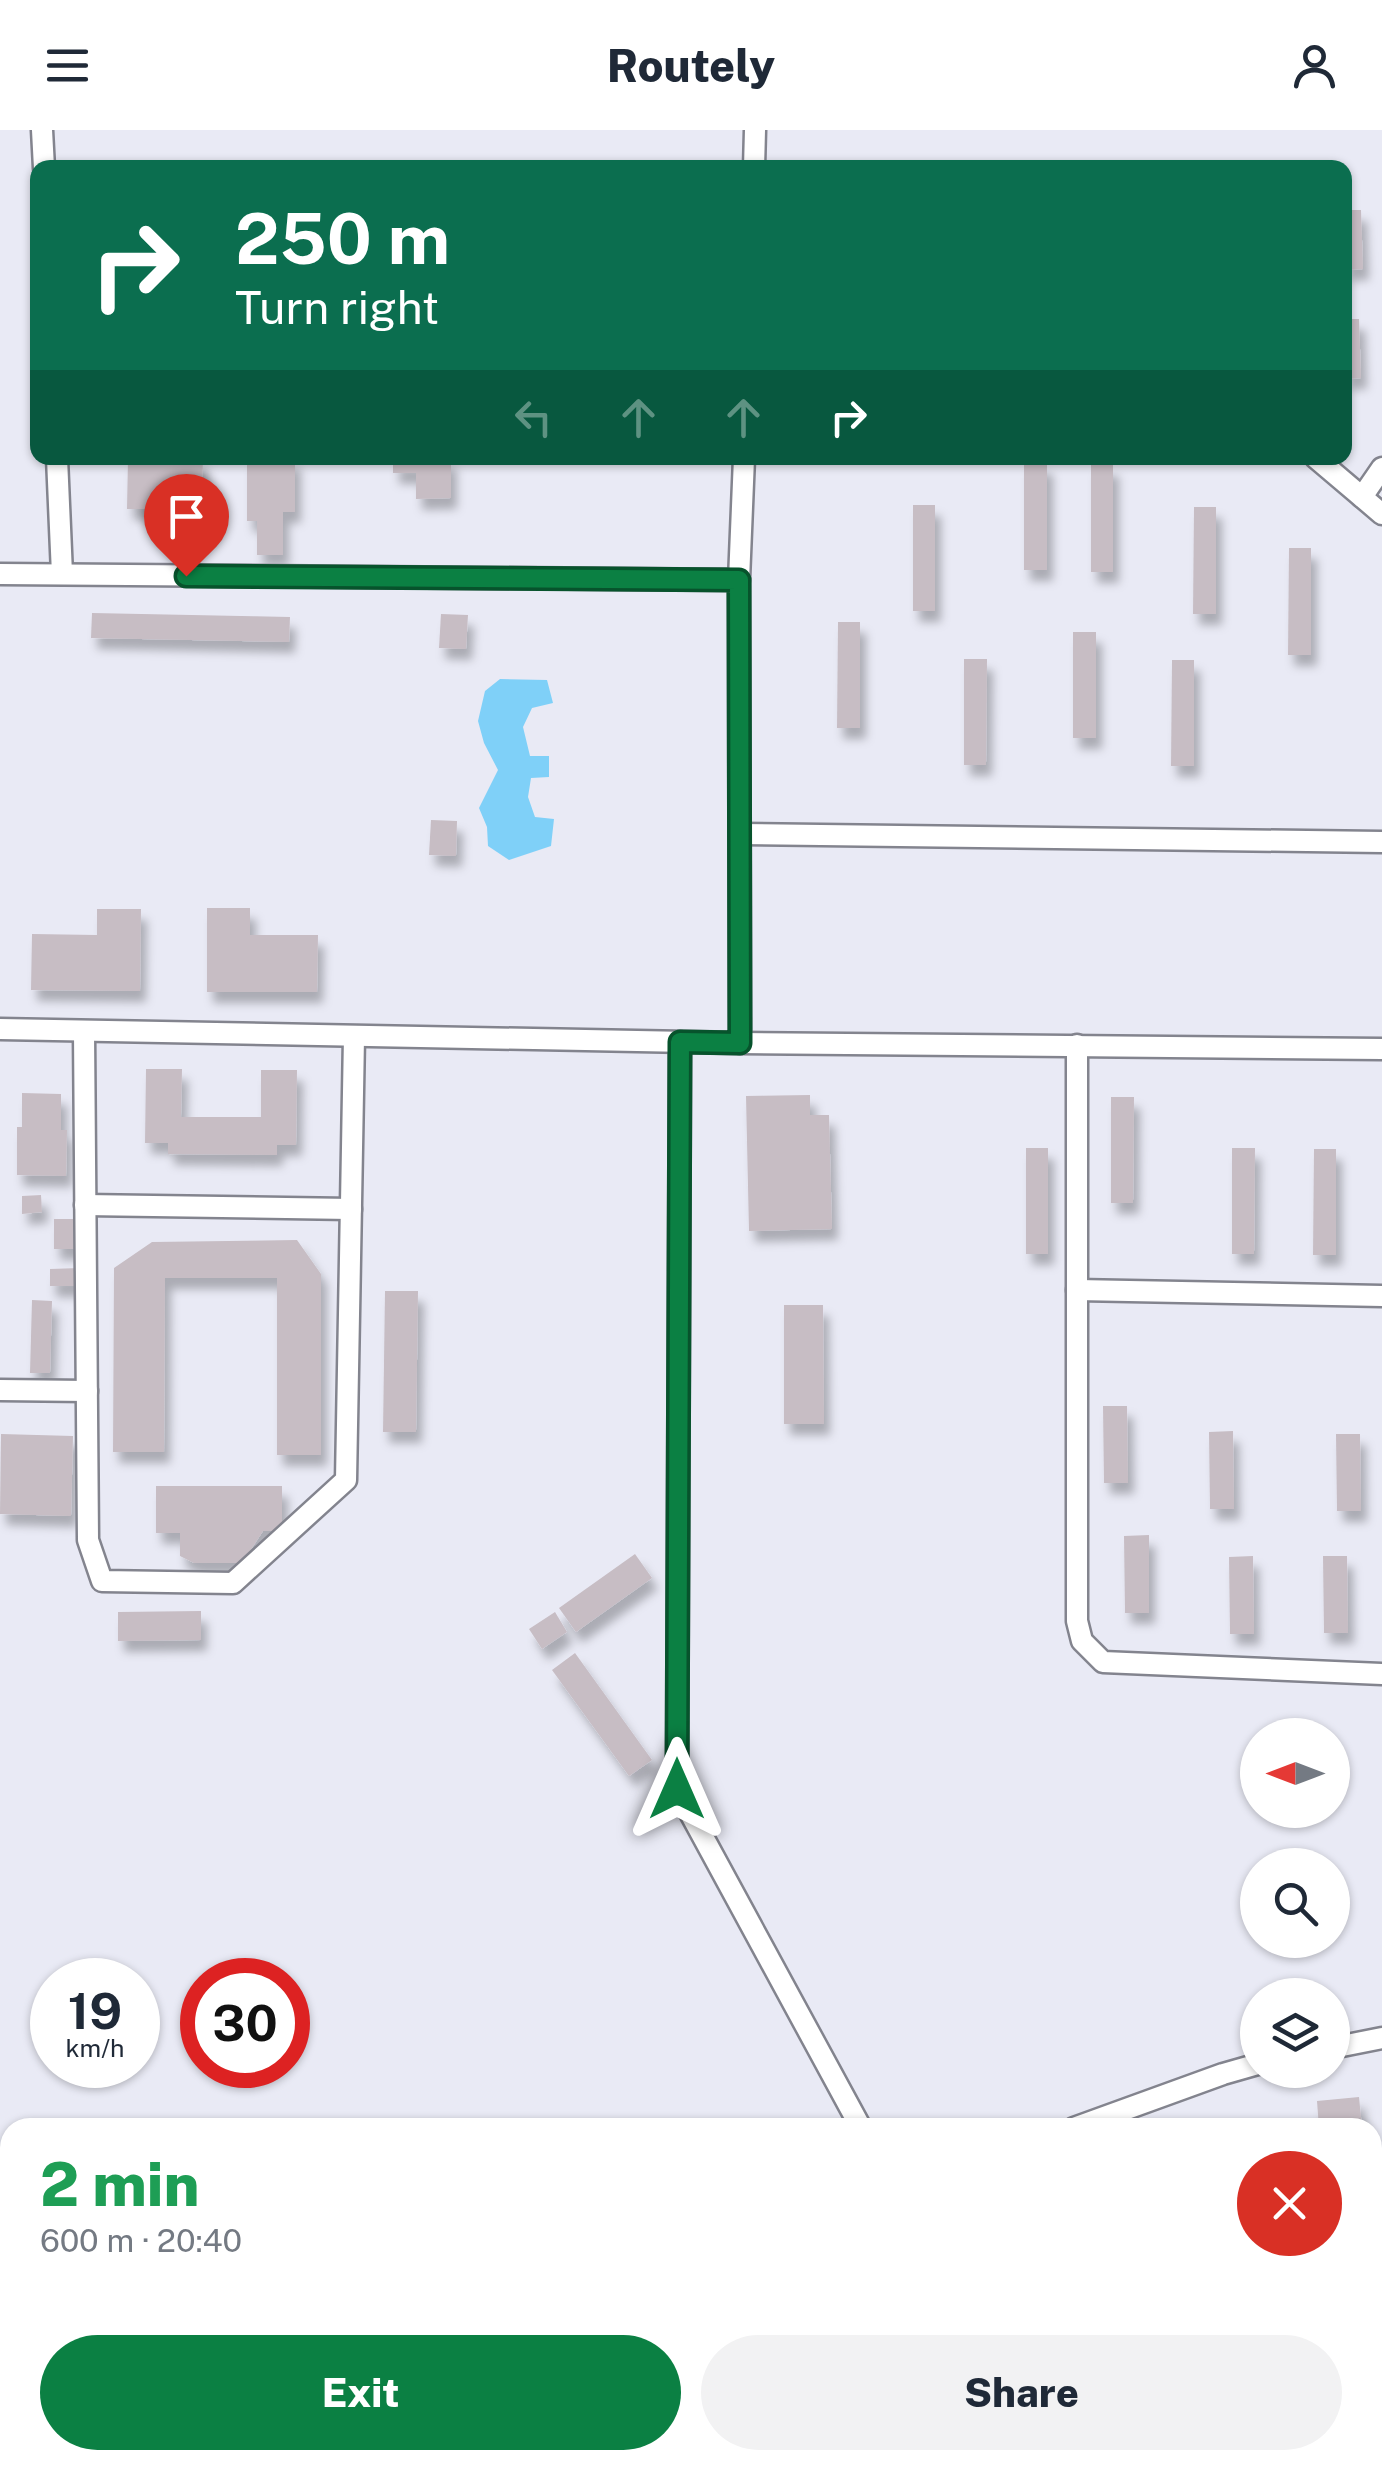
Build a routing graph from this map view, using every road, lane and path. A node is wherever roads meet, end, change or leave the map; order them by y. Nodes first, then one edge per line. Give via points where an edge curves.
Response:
1 (42, 130) edge
2 (755, 130) edge
3 (44, 160) edge
4 (754, 160) edge
5 (57, 465) edge
6 (744, 465) edge
7 (1324, 465) edge
8 (1382, 468) edge
9 (1362, 497) junction
10 (1382, 514) edge
11 (0, 574) edge
12 (62, 574) junction
13 (739, 580) junction
14 (740, 834) junction
15 (1382, 842) edge
16 (0, 1029) edge
17 (84, 1032) junction
18 (354, 1036) junction
19 (680, 1042) junction
20 (740, 1043) junction
21 (1077, 1045) junction
22 (1382, 1049) edge
23 (85, 1206) junction
24 (351, 1209) junction
25 (1077, 1290) junction
26 (1382, 1296) edge
27 (0, 1390) edge
28 (87, 1391) junction
29 (1382, 1674) edge
30 (1382, 2038) edge
31 (1350, 2044) edge
32 (1240, 2070) edge
33 (856, 2118) edge
34 (1103, 2118) edge

1 - 3 street
2 - 4 street
5 - 12 street
6 - 13 street
7 - 9 street
8 - 9 street
9 - 10 street
11 - 12 street
12 - 13 street
13 - 14 street
14 - 15 street
14 - 20 street
16 - 17 street
17 - 18 street
17 - 23 street
18 - 19 street
18 - 24 street
19 - 20 street
19 - 33 street via 677,1789
20 - 21 street
21 - 22 street
21 - 25 street
23 - 24 street
23 - 28 street
24 - 28 street via 346,1480 233,1583 102,1580 88,1540
25 - 26 street
25 - 29 street via 1082,1641 1103,1662
27 - 28 street
30 - 31 street
32 - 34 street

